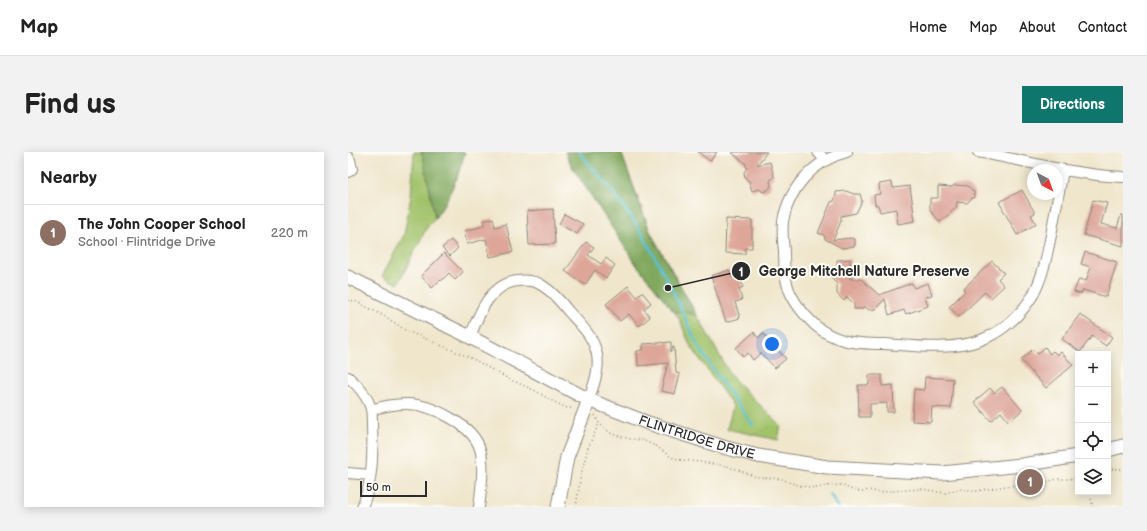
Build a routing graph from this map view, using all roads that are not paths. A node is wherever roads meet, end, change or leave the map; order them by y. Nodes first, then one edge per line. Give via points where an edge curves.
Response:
1 (818, 152) edge
2 (847, 152) edge
3 (978, 152) edge
4 (348, 157) edge
5 (825, 160) junction
6 (1035, 164) edge
7 (1063, 170) edge
8 (348, 172) edge
9 (1123, 177) edge
10 (1057, 200) edge
11 (348, 277) edge
12 (470, 337) junction
13 (348, 376) edge
14 (589, 400) junction
15 (371, 410) junction
16 (1123, 446) edge
17 (1111, 449) edge
18 (1075, 456) edge
19 (348, 473) edge
20 (370, 475) junction
21 (362, 507) edge
22 (479, 507) edge
23 (558, 507) edge

1 - 5 street
2 - 5 street
3 - 6 street
4 - 8 street via 352,169
5 - 10 street via 800,183 787,207 783,222 786,279 798,305 817,327 830,335 859,343 949,346 967,344 998,332 1023,310 1033,296 1045,263
7 - 9 street
11 - 12 street, FLINTRIDGE DRIVE
12 - 14 street, FLINTRIDGE DRIVE
12 - 14 street via 485,303 495,291 514,281 524,280 544,286 587,331 593,342 598,368
13 - 15 street via 367,400
14 - 18 street, FLINTRIDGE DRIVE via 648,423 723,447 763,457 827,467 942,473
14 - 23 street via 567,457
15 - 20 street
15 - 22 street via 388,405 418,405 445,415 470,432 480,447 482,457
16 - 17 street
19 - 20 street
20 - 21 street

